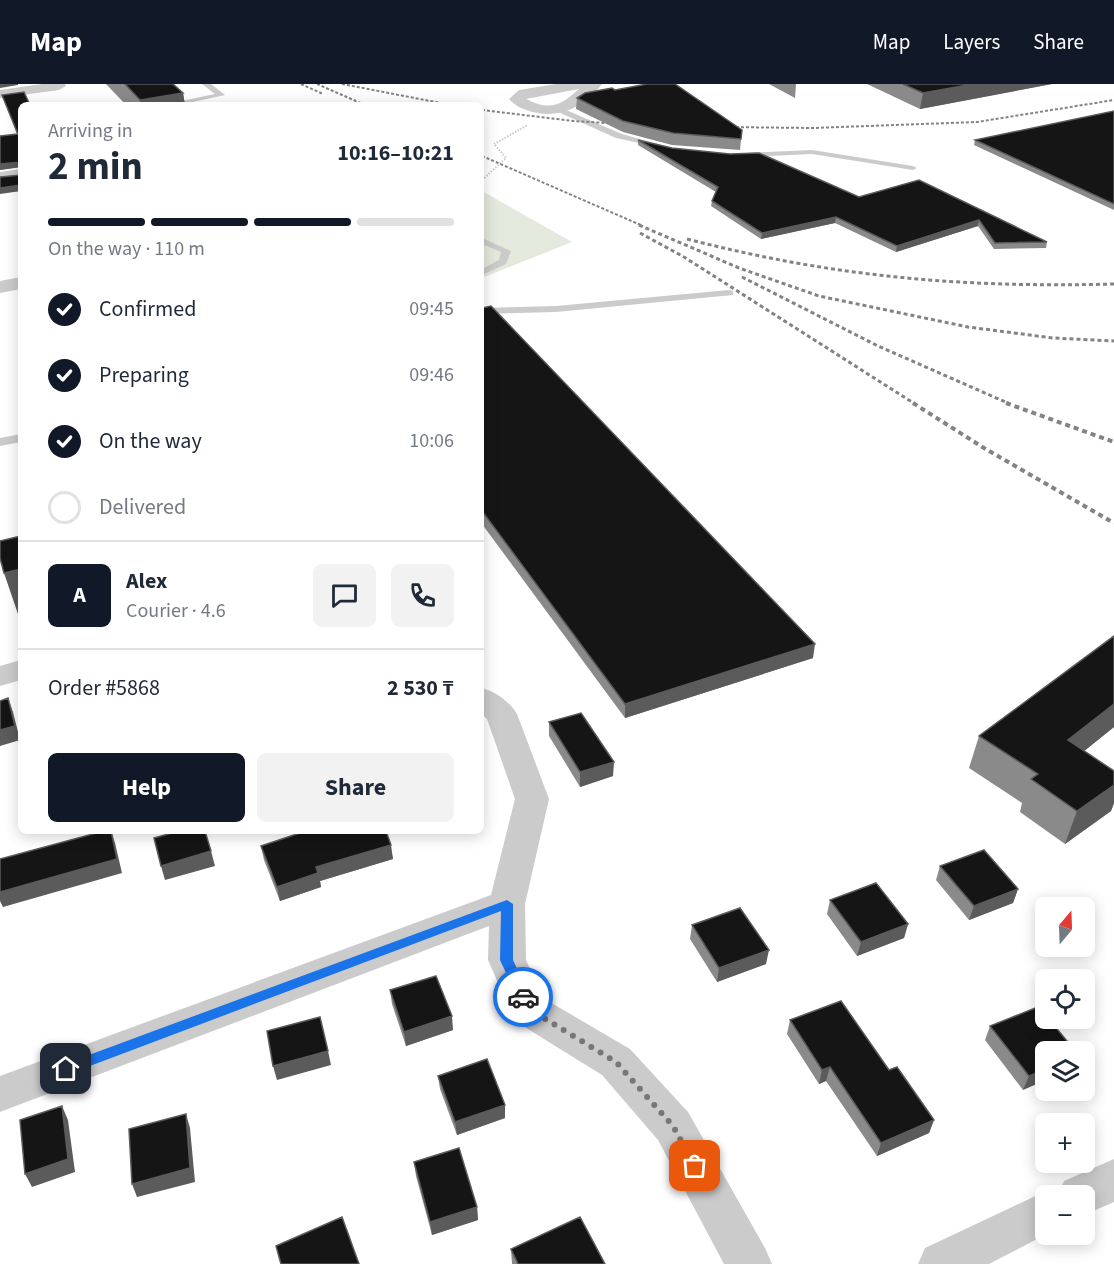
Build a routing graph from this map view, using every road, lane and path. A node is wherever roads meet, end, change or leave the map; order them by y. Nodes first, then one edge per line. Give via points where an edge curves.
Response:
1 (206, 84) edge
2 (587, 84) edge
3 (595, 84) edge
4 (60, 88) edge
5 (0, 94) edge
6 (183, 102) edge
7 (559, 109) junction
8 (494, 144) dead end
9 (661, 146) edge
10 (730, 155) edge
11 (913, 168) dead end
12 (18, 174) edge
13 (0, 177) edge
14 (484, 178) edge
15 (484, 242) edge
16 (484, 271) edge
17 (18, 284) edge
18 (0, 287) edge
19 (729, 293) dead end
20 (484, 311) edge
21 (18, 439) edge
22 (0, 442) edge
23 (18, 671) edge
24 (0, 676) edge
25 (484, 700) edge
26 (507, 904) junction
27 (0, 1094) edge
28 (1114, 1180) edge
29 (1095, 1189) edge
30 (1035, 1217) edge
31 (749, 1264) edge
32 (941, 1264) edge

1 - 6 lane via 220,95
2 - 7 street via 524,93 516,99 531,108
3 - 7 street
4 - 5 street
7 - 9 lane via 619,136
8 - 14 path via 506,158
10 - 11 lane via 812,153
12 - 13 street
15 - 16 lane via 506,251 503,262
17 - 18 street
19 - 20 lane via 556,309
21 - 22 lane
23 - 24 street
25 - 26 street via 501,714 532,800
26 - 27 street
26 - 31 street via 507,960 529,1009 616,1062 673,1126
28 - 29 street
30 - 32 street

